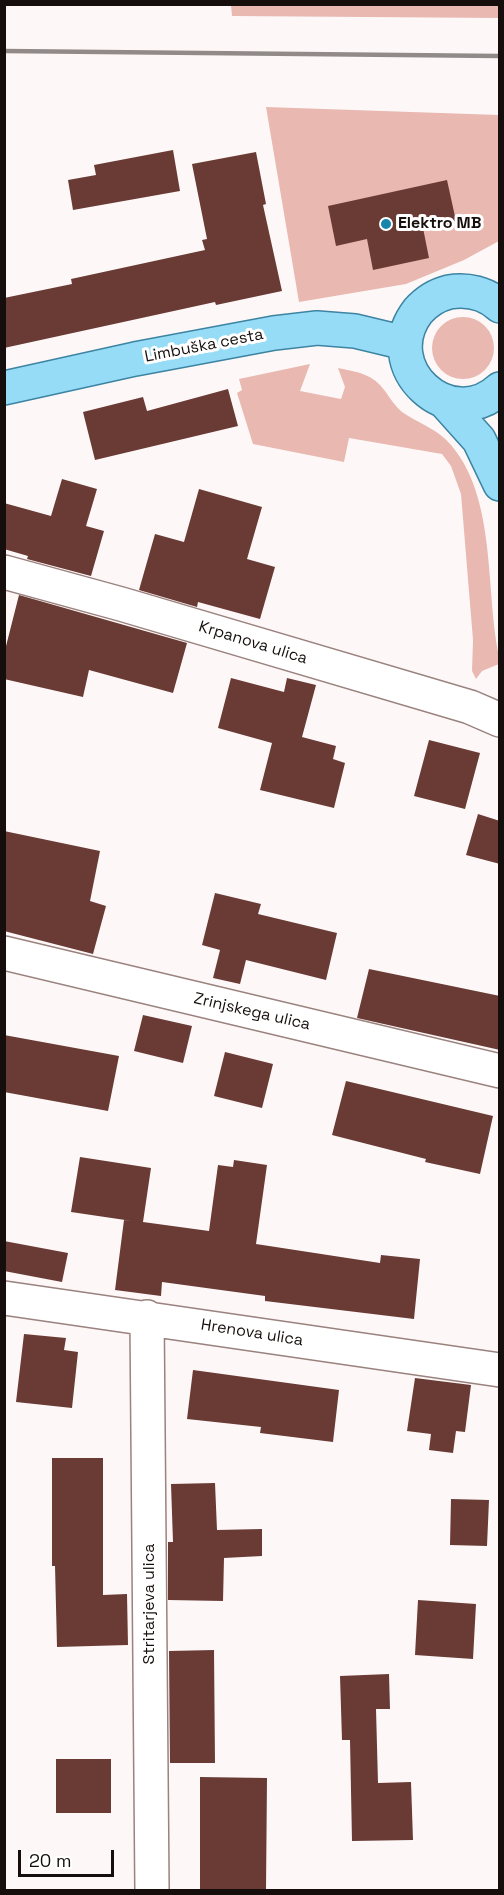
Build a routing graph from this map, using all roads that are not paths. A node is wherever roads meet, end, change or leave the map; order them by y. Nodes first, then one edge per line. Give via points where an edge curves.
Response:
1 (498, 301) edge
2 (405, 343) junction
3 (4, 388) edge
4 (500, 389) edge
5 (445, 402) junction
6 (500, 484) edge
7 (4, 572) edge
8 (500, 720) edge
9 (4, 953) edge
10 (500, 1071) edge
11 (4, 1298) edge
12 (147, 1317) junction
13 (500, 1370) edge
14 (152, 1890) edge

1 - 2 main road via 471,291 444,293 421,307 407,330
2 - 3 main road, Limbuška cesta via 355,331 317,328 135,359
2 - 5 main road via 406,362 414,380
4 - 5 main road via 483,400
5 - 6 main road via 478,440
7 - 8 street, Krpanova ulica via 459,704
9 - 10 street, Zrinjskega ulica
11 - 12 street, Hrenova ulica
12 - 13 street, Hrenova ulica
12 - 14 street, Stritarjeva ulica

